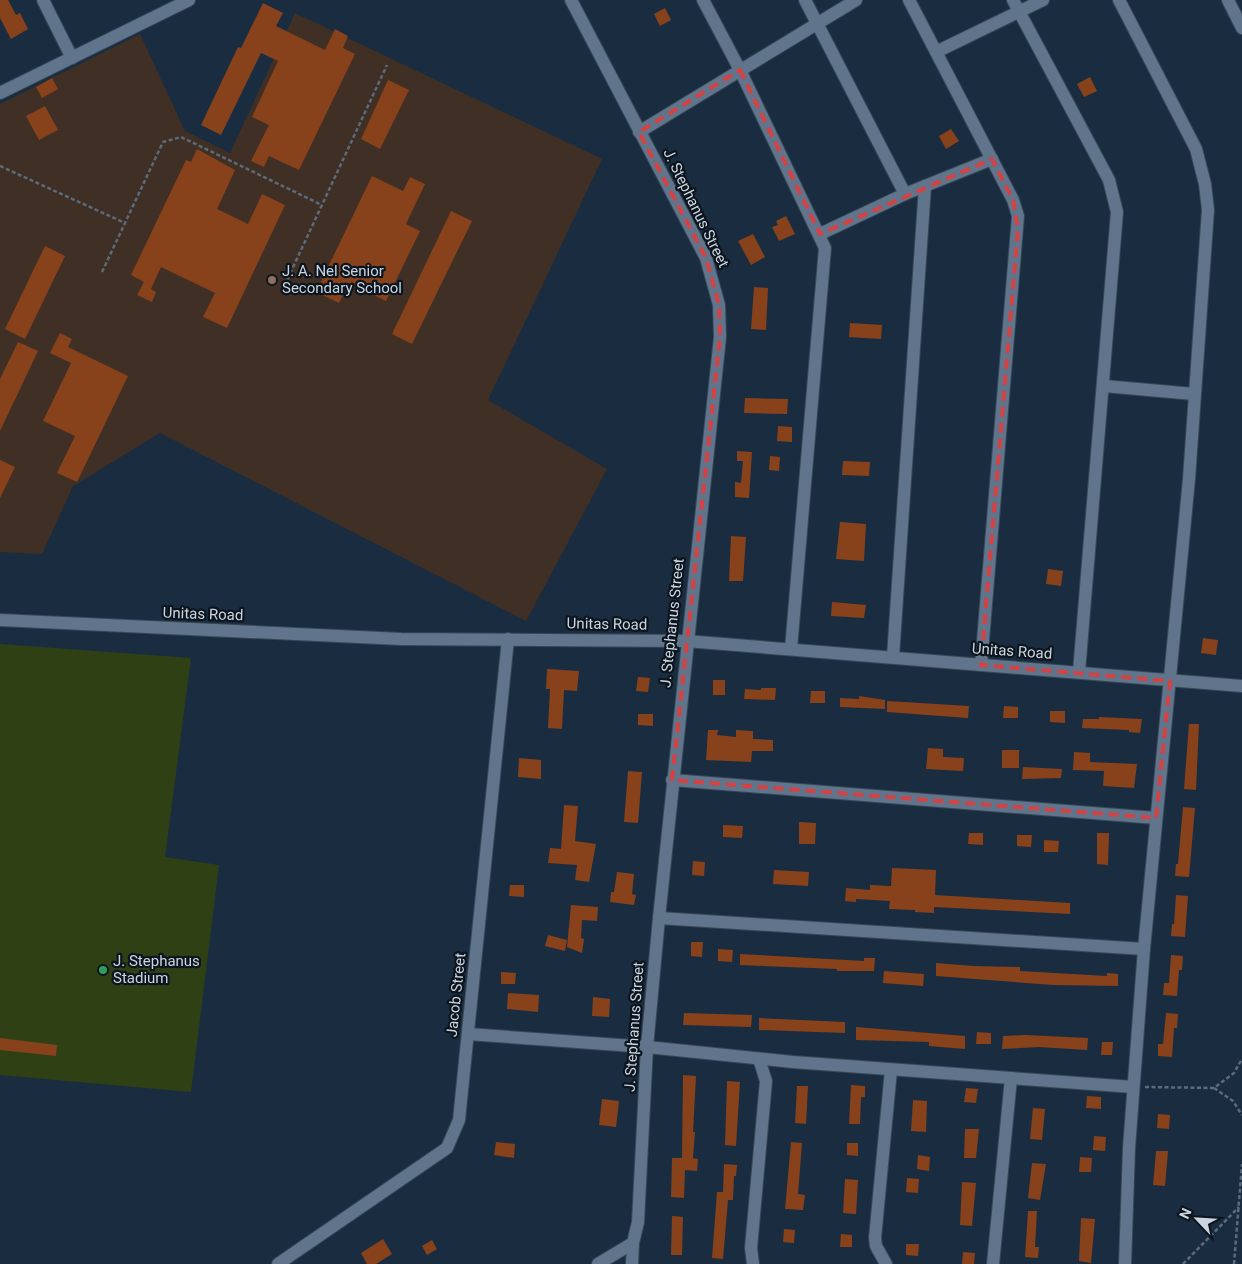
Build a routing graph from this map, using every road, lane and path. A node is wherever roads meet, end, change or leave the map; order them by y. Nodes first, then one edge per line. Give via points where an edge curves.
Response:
1 (43, 0) edge
2 (189, 0) edge
3 (571, 0) edge
4 (703, 0) edge
5 (805, 0) edge
6 (856, 0) edge
7 (909, 0) edge
8 (1013, 0) edge
9 (1043, 0) edge
10 (1118, 0) edge
11 (1228, 0) edge
12 (1019, 12) junction
13 (817, 24) junction
14 (1242, 28) edge
15 (936, 52) junction
16 (72, 58) junction
17 (387, 65) dead end
18 (740, 70) junction
19 (0, 93) edge
20 (639, 132) junction
21 (992, 159) junction
22 (0, 166) edge
23 (925, 186) junction
24 (905, 194) junction
25 (322, 205) junction
26 (125, 223) junction
27 (820, 234) junction
28 (102, 272) dead end
29 (282, 291) dead end
30 (1104, 386) junction
31 (1194, 394) junction
32 (0, 620) edge
33 (508, 639) junction
34 (686, 641) junction
35 (791, 649) junction
36 (892, 657) junction
37 (981, 665) junction
38 (1079, 672) junction
39 (1170, 681) junction
40 (1242, 686) edge
41 (672, 780) junction
42 (1156, 818) junction
43 (659, 918) junction
44 (1144, 949) junction
45 (468, 1034) junction
46 (647, 1047) junction
47 (759, 1059) junction
48 (1242, 1059) edge
49 (891, 1070) junction
50 (1011, 1078) junction
51 (1133, 1086) junction
52 (1214, 1088) junction
53 (1242, 1115) edge
54 (1242, 1164) edge
55 (1239, 1207) junction
56 (633, 1243) junction
57 (278, 1264) edge
58 (598, 1264) edge
59 (632, 1264) edge
60 (753, 1264) edge
61 (886, 1264) edge
62 (993, 1264) edge
63 (1124, 1264) edge
64 (1183, 1264) edge
65 (1234, 1264) edge

1 - 16 street
2 - 16 street
3 - 20 street, J. Stephanus Street
4 - 18 street
5 - 13 street
6 - 13 street
7 - 15 street
8 - 12 street
9 - 12 street
10 - 31 street via 1196,149 1205,184 1208,210
11 - 14 street
12 - 15 street
12 - 30 street via 1115,196 1118,212
13 - 18 street
13 - 24 street
15 - 21 street
16 - 19 street
17 - 25 path
18 - 20 street
18 - 27 street
20 - 34 street, J. Stephanus Street via 706,258 719,305 720,337
21 - 23 street
21 - 37 street via 1013,200 1018,229
22 - 26 path
23 - 24 street
23 - 36 street
24 - 27 street
25 - 26 path via 181,137 163,142
25 - 29 path
26 - 28 path
27 - 35 street via 825,248 825,270
30 - 31 street
30 - 38 street
31 - 39 street
32 - 33 street, Unitas Road via 402,639
33 - 34 street, Unitas Road
33 - 45 street, Jacob Street
34 - 35 street, Unitas Road
34 - 41 street, J. Stephanus Street
35 - 36 street, Unitas Road
36 - 37 street, Unitas Road
37 - 38 street, Unitas Road
38 - 39 street, Unitas Road
39 - 40 street, Unitas Road
39 - 42 street
41 - 42 street
41 - 43 street, J. Stephanus Street
42 - 44 street
43 - 44 street
43 - 46 street, J. Stephanus Street
44 - 51 street
45 - 46 street
45 - 57 street, Jacob Street via 459,1120 447,1148
46 - 47 street
46 - 56 street, J. Stephanus Street via 638,1222
47 - 49 street
47 - 60 street via 766,1081 750,1248
48 - 52 path via 1234,1073
49 - 50 street
49 - 61 street via 875,1238
50 - 51 street
50 - 62 street
51 - 52 path
51 - 63 street
52 - 53 path via 1233,1101
54 - 55 path
55 - 64 path
55 - 65 path
56 - 58 street
56 - 59 street, J. Stephanus Street

